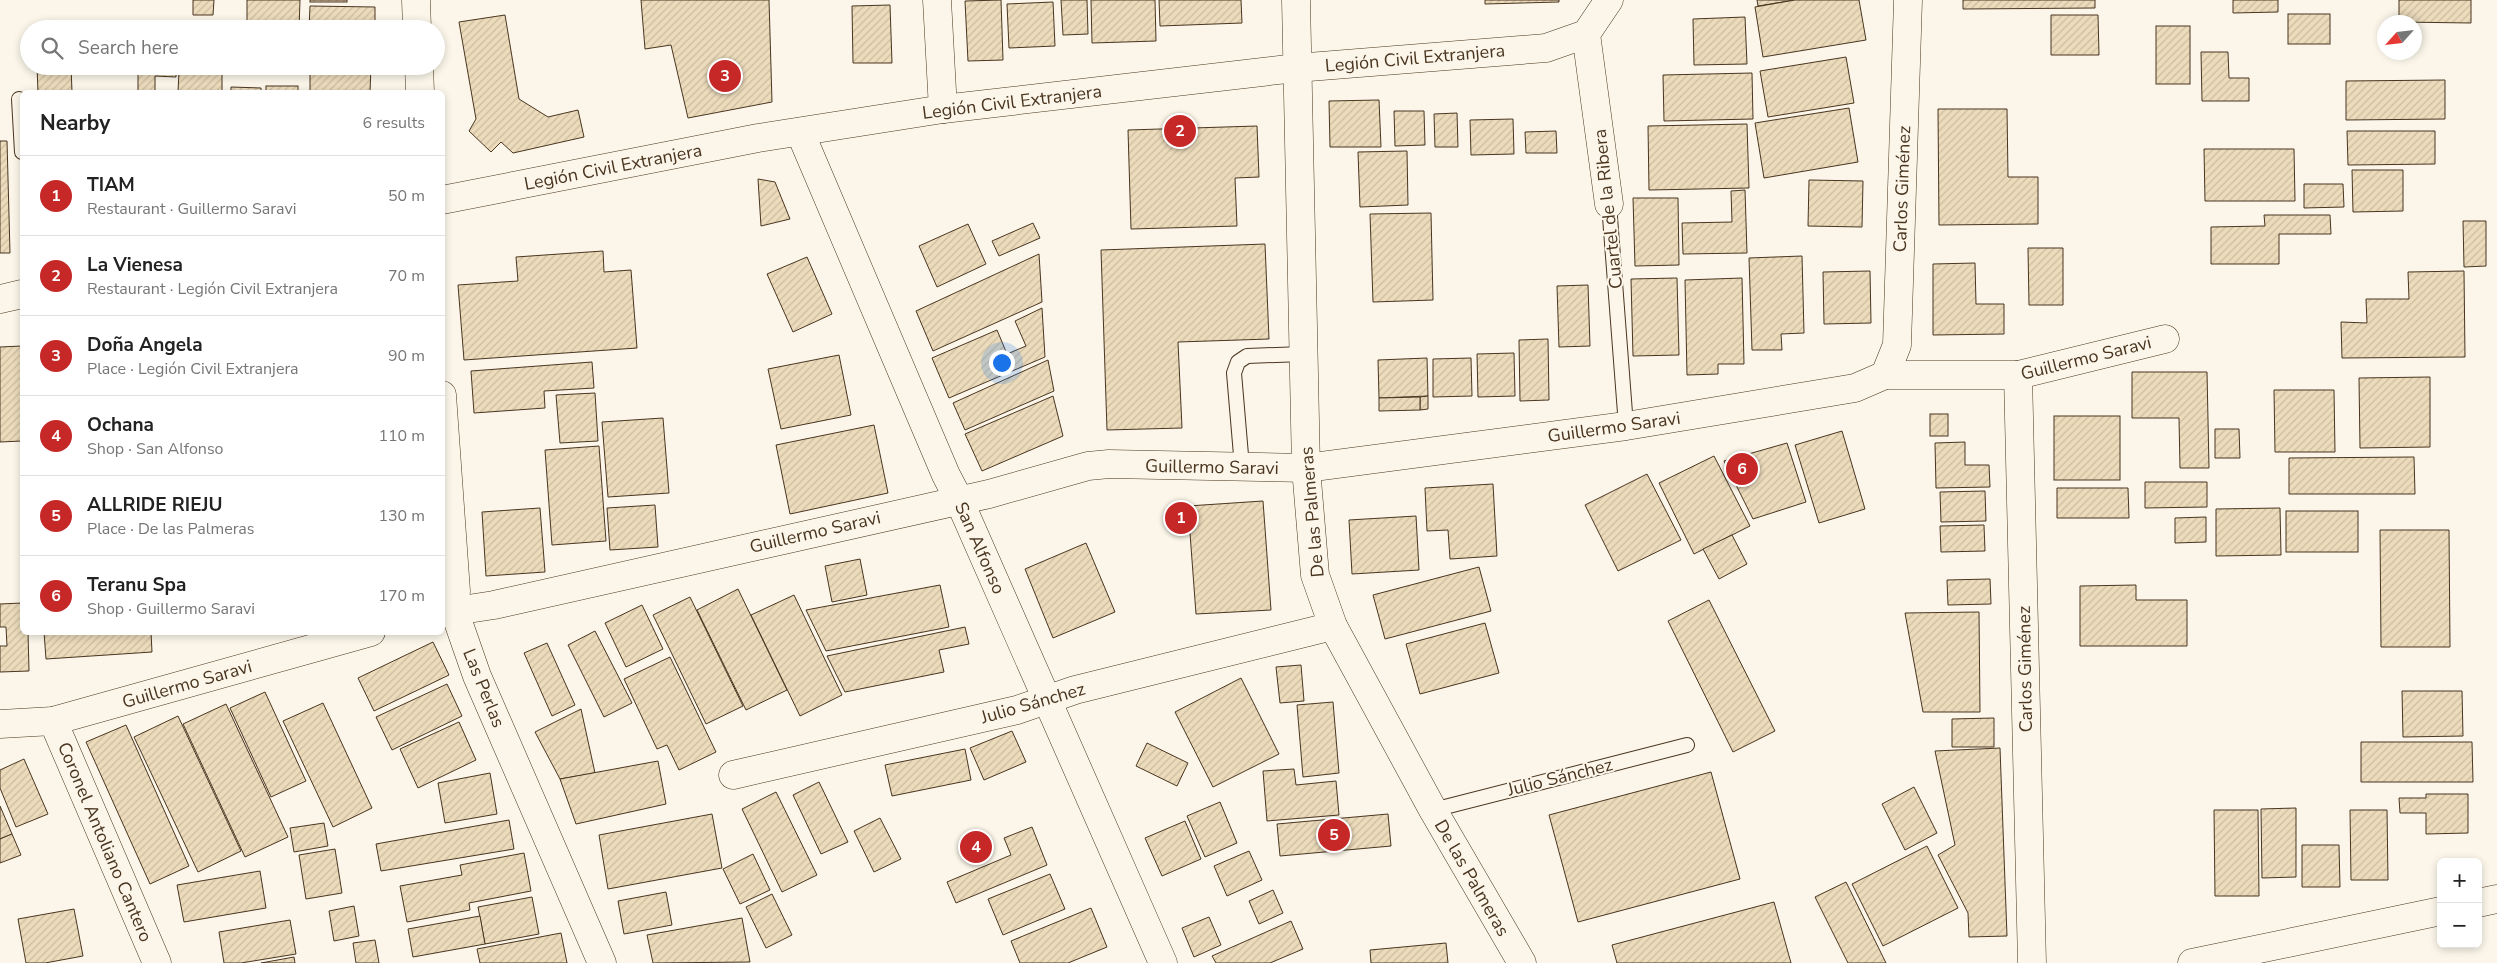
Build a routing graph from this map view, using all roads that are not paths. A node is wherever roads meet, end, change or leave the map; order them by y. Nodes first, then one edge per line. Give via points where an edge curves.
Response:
1 (416, 0) edge
2 (937, 0) edge
3 (1296, 0) edge
4 (1609, 0) edge
5 (1908, 0) edge
6 (417, 20) edge
7 (1586, 34) junction
8 (1296, 68) junction
9 (419, 75) edge
10 (420, 90) edge
11 (19, 99) dead end
12 (943, 109) junction
13 (20, 117) edge
14 (800, 132) junction
15 (445, 199) edge
16 (1609, 204) joint
17 (20, 294) edge
18 (0, 299) edge
19 (2165, 339) dead end
20 (1303, 354) junction
21 (1885, 375) junction
22 (2018, 375) junction
23 (1626, 426) junction
24 (445, 437) edge
25 (1242, 467) junction
26 (1306, 468) junction
27 (959, 500) junction
28 (448, 611) edge
29 (1333, 626) junction
30 (361, 635) edge
31 (1047, 701) junction
32 (53, 721) junction
33 (0, 724) edge
34 (1686, 745) dead end
35 (733, 775) dead end
36 (1433, 810) junction
37 (2497, 899) edge
38 (2482, 902) edge
39 (2437, 912) edge
40 (157, 963) edge
41 (602, 963) edge
42 (1163, 963) edge
43 (1522, 963) edge
44 (2032, 963) edge
45 (2192, 963) edge

1 - 6 street
2 - 12 street
3 - 8 street, De las Palmeras
4 - 7 street
5 - 21 street, Carlos Giménez via 1897,345
7 - 8 street, Legión Civil Extranjera via 1546,48
7 - 16 street, Cuartel de la Ribera
8 - 12 street, Legión Civil Extranjera
8 - 20 street, De las Palmeras
9 - 10 street
11 - 13 lane
12 - 14 street, Legión Civil Extranjera
14 - 15 street, Legión Civil Extranjera
14 - 27 street, San Alfonso
16 - 23 lane, Cuartel de la Ribera
17 - 18 street
19 - 22 street, Guillermo Saravi
20 - 25 lane via 1247,356 1238,362 1234,373
20 - 26 street, De las Palmeras
21 - 22 street, Guillermo Saravi
21 - 23 street, Guillermo Saravi via 1855,388
22 - 44 street, Carlos Giménez
23 - 26 street, Guillermo Saravi
24 - 28 street, Las Perlas via 456,591
25 - 26 street, Guillermo Saravi
25 - 27 street, Guillermo Saravi via 1088,466
26 - 29 street, De las Palmeras via 1315,575
27 - 28 street, Guillermo Saravi via 494,605
27 - 31 street, San Alfonso
28 - 41 street, Las Perlas
29 - 31 street, Julio Sánchez via 1075,690
29 - 36 street, De las Palmeras
30 - 32 street, Guillermo Saravi
31 - 35 street, Julio Sánchez
31 - 42 street, San Alfonso
32 - 33 street, Guillermo Saravi
32 - 40 street, Coronel Antoliano Cantero
34 - 36 lane, Julio Sánchez
36 - 43 street, De las Palmeras
37 - 38 street
39 - 45 street

